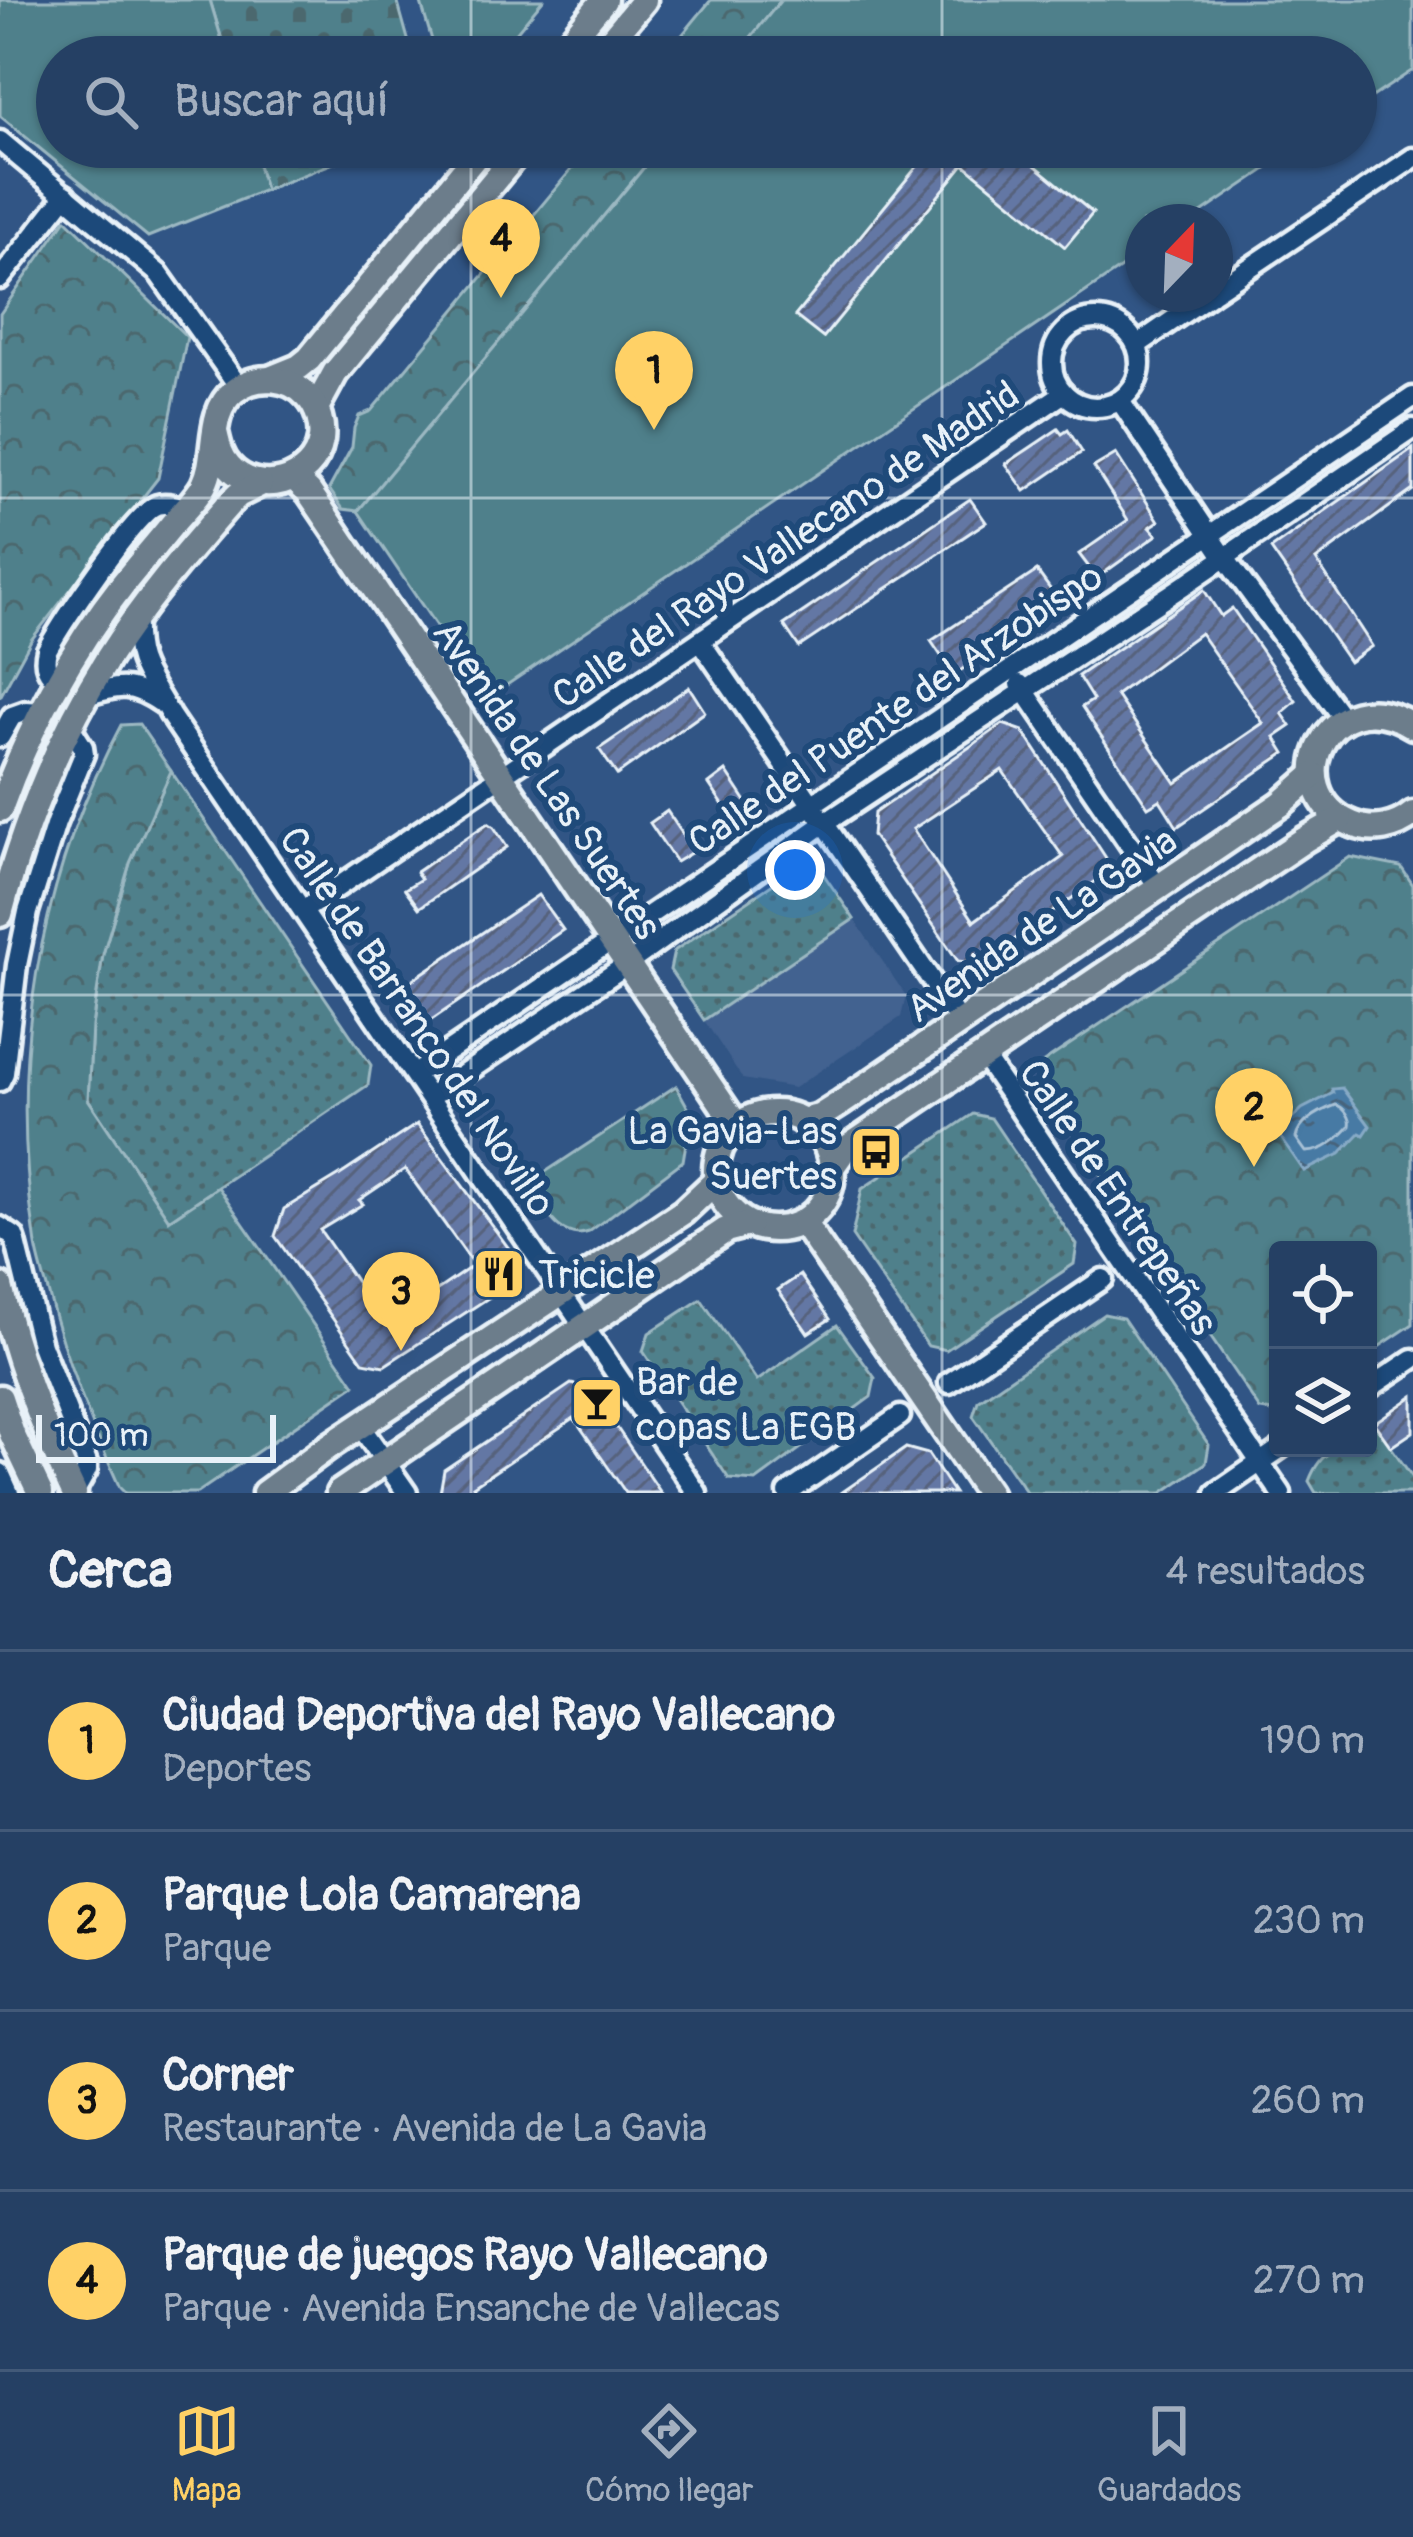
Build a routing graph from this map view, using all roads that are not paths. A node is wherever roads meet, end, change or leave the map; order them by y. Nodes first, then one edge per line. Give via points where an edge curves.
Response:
1 (604, 0) edge
2 (644, 0) edge
3 (574, 36) edge
4 (614, 36) edge
5 (0, 141) edge
6 (1413, 158) edge
7 (466, 168) edge
8 (505, 168) edge
9 (66, 195) junction
10 (0, 279) edge
11 (1233, 280) edge
12 (1185, 312) edge
13 (1137, 345) junction
14 (272, 378) junction
15 (239, 387) junction
16 (1064, 393) junction
17 (1413, 397) edge
18 (1120, 401) junction
19 (316, 408) junction
20 (1413, 429) edge
21 (215, 433) junction
22 (294, 478) junction
23 (260, 484) junction
24 (1210, 535) junction
25 (1225, 558) junction
26 (136, 617) junction
27 (700, 641) junction
28 (1010, 670) junction
29 (1025, 691) junction
30 (86, 695) junction
31 (166, 706) junction
32 (43, 712) junction
33 (1407, 717) edge
34 (1343, 719) junction
35 (69, 725) junction
36 (0, 737) edge
37 (1314, 775) junction
38 (503, 777) junction
39 (812, 804) junction
40 (0, 809) edge
41 (1340, 819) junction
42 (825, 823) junction
43 (1410, 823) edge
44 (1159, 888) junction
45 (304, 910) junction
46 (0, 914) edge
47 (613, 940) junction
48 (629, 963) junction
49 (960, 1022) junction
50 (984, 1057) junction
51 (415, 1074) junction
52 (0, 1081) edge
53 (430, 1097) junction
54 (802, 1120) junction
55 (737, 1126) junction
56 (832, 1167) junction
57 (716, 1181) junction
58 (803, 1222) junction
59 (748, 1224) junction
60 (0, 1227) edge
61 (1103, 1279) dead end
62 (0, 1286) edge
63 (562, 1292) junction
64 (584, 1325) junction
65 (1413, 1359) edge
66 (949, 1383) dead end
67 (1377, 1383) edge
68 (0, 1398) edge
69 (901, 1416) dead end
70 (361, 1427) junction
71 (1269, 1456) edge
72 (385, 1461) junction
73 (1259, 1463) junction
74 (0, 1473) edge
75 (9, 1493) edge
76 (40, 1493) edge
77 (74, 1493) edge
78 (265, 1493) edge
79 (339, 1493) edge
80 (407, 1493) edge
81 (697, 1493) edge
82 (788, 1493) edge
83 (988, 1493) edge
84 (1216, 1493) edge
85 (1280, 1493) edge

1 - 3 main road
2 - 4 main road
5 - 9 street
6 - 11 street
7 - 14 main road via 309,358
8 - 19 main road via 335,373
9 - 10 street
9 - 15 street via 159,274
12 - 13 street
13 - 16 street via 1109,320 1072,325 1052,361
13 - 18 street via 1140,370
14 - 15 main road
14 - 19 main road via 305,393
15 - 21 main road via 221,406
16 - 18 street via 1094,408
16 - 27 street, Calle del Rayo Vallecano de Madrid
17 - 24 street, Calle del Puente del Arzobispo
18 - 24 street
19 - 22 main road via 321,440
20 - 25 street, Calle del Puente del Arzobispo
21 - 23 main road via 229,466
21 - 32 main road via 205,482 104,610
22 - 23 main road
22 - 38 main road, Avenida de Las Suertes
23 - 26 main road via 228,505
24 - 25 street
24 - 28 street, Calle del Puente del Arzobispo
25 - 29 street, Calle del Puente del Arzobispo
25 - 34 street
26 - 30 main road
26 - 31 street, Calle de Barranco del Novillo via 140,665
27 - 38 street, Calle del Rayo Vallecano de Madrid
27 - 39 street
28 - 29 street
28 - 39 street, Calle del Puente del Arzobispo
29 - 42 street, Calle del Puente del Arzobispo
29 - 44 street
30 - 31 street via 128,687
30 - 35 main road
31 - 45 street, Calle de Barranco del Novillo
32 - 36 street via 12,716
32 - 40 main road
33 - 34 main road via 1378,711
34 - 37 main road via 1317,753
35 - 46 main road via 23,832
35 - 52 street via 84,754 28,912
37 - 41 main road
37 - 44 main road, Avenida de La Gavia
38 - 45 street, Calle del Rayo Vallecano de Madrid
38 - 47 main road, Avenida de Las Suertes
39 - 42 street
39 - 47 street, Calle del Puente del Arzobispo
41 - 43 main road via 1361,828
41 - 50 main road, Avenida de La Gavia
42 - 48 street, Calle del Puente del Arzobispo
42 - 49 street
44 - 49 main road, Avenida de La Gavia
45 - 51 street, Calle de Barranco del Novillo
47 - 48 main road, Avenida de Las Suertes
47 - 51 street, Calle del Puente del Arzobispo
48 - 53 street, Calle del Puente del Arzobispo
48 - 55 main road, Avenida de Las Suertes
49 - 54 main road, Avenida de La Gavia via 819,1117
50 - 56 main road, Avenida de La Gavia via 844,1150
50 - 73 street, Calle de Entrepeñas
51 - 53 street, Calle de Barranco del Novillo
53 - 63 street, Calle de Barranco del Novillo
54 - 55 main road via 769,1113
54 - 56 main road via 827,1147
55 - 57 main road via 718,1152
56 - 58 main road via 826,1197
57 - 59 main road
57 - 63 main road
58 - 59 main road via 768,1230
58 - 83 main road
59 - 64 main road
60 - 77 street via 14,1236 40,1345 87,1463
61 - 66 street
62 - 77 main road via 42,1426
63 - 64 street, Calle de Barranco del Novillo
63 - 70 main road
64 - 72 main road
64 - 81 street, Calle de Barranco del Novillo
65 - 67 street
68 - 76 main road
69 - 82 street
70 - 72 street
70 - 78 main road
71 - 73 street
72 - 79 main road
72 - 80 street
73 - 84 street
73 - 85 street, Calle de Entrepeñas
74 - 75 street

